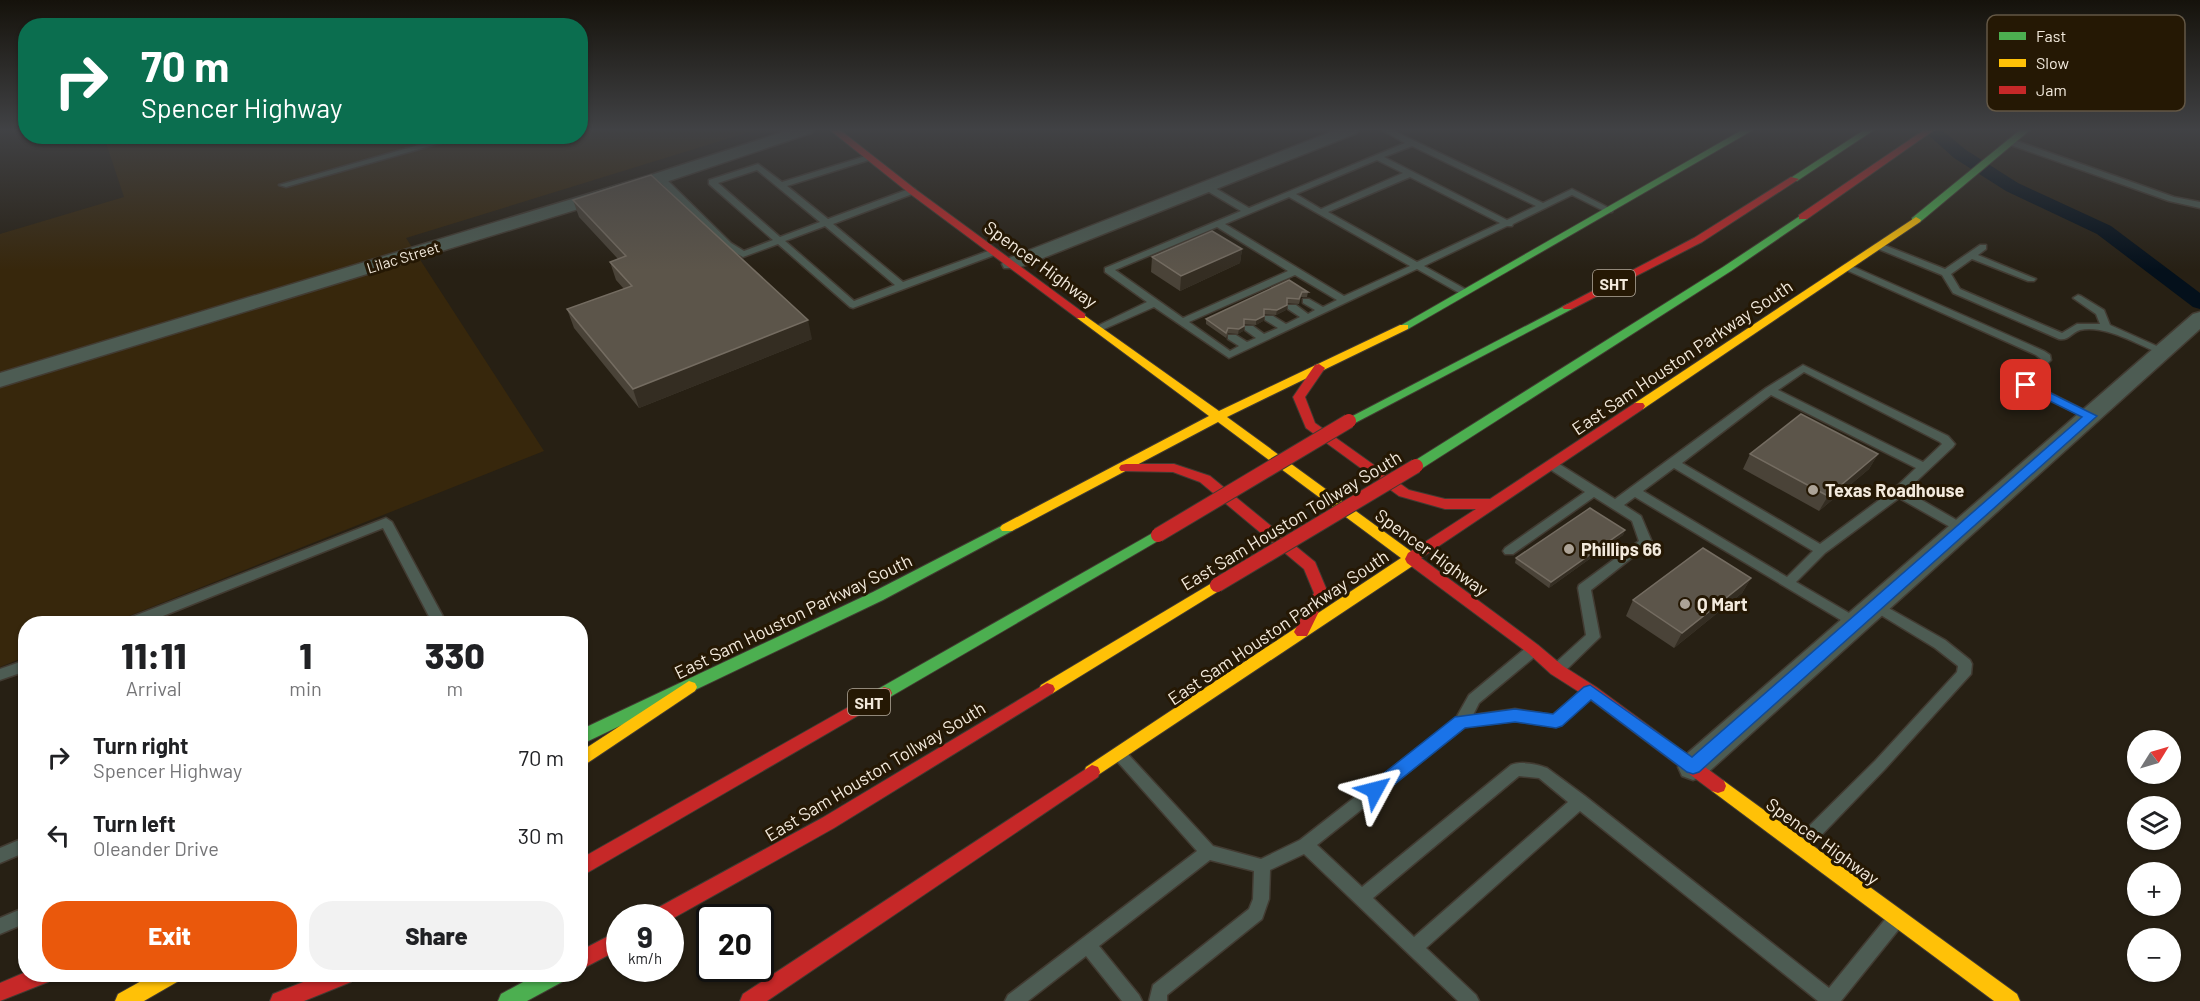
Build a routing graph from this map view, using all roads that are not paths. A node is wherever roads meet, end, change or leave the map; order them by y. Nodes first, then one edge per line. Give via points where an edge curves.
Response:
1 (313, 177) edge
2 (664, 177) edge
3 (728, 177) edge
4 (771, 177) edge
5 (808, 177) edge
6 (894, 177) edge
7 (1233, 177) edge
8 (1331, 177) edge
9 (1403, 177) edge
10 (1414, 177) edge
11 (1483, 177) edge
12 (1667, 177) edge
13 (1797, 177) edge
14 (1861, 177) edge
15 (1967, 177) edge
16 (2109, 177) edge
17 (660, 178) junction
18 (283, 185) dead end
19 (782, 185) junction
20 (1207, 187) junction
21 (912, 191) junction
22 (1289, 194) junction
23 (2200, 205) edge
24 (1543, 206) junction
25 (1609, 210) junction
26 (1248, 211) junction
27 (1322, 212) junction
28 (827, 223) junction
29 (1218, 224) junction
30 (1509, 224) junction
31 (780, 241) junction
32 (1879, 246) junction
33 (1983, 247) dead end
34 (994, 252) junction
35 (1971, 255) junction
36 (1011, 264) junction
37 (1418, 266) junction
38 (1847, 267) junction
39 (1295, 271) junction
40 (1946, 273) junction
41 (2031, 279) dead end
42 (1274, 280) junction
43 (902, 286) junction
44 (1259, 287) junction
45 (1284, 287) edge
46 (1464, 292) junction
47 (1270, 294) edge
48 (1237, 297) junction
49 (2078, 298) dead end
50 (1306, 301) dead end
51 (1345, 301) junction
52 (1154, 303) junction
53 (1248, 304) edge
54 (1216, 306) junction
55 (1292, 308) dead end
56 (1323, 311) junction
57 (1200, 314) junction
58 (1227, 314) edge
59 (1269, 318) edge
60 (1308, 318) junction
61 (2200, 318) edge
62 (1182, 322) junction
63 (1211, 322) edge
64 (2106, 327) junction
65 (1098, 328) junction
66 (1249, 328) edge
67 (1286, 329) junction
68 (1233, 337) edge
69 (1264, 339) junction
70 (2173, 344) junction
71 (1247, 347) junction
72 (1319, 368) junction
73 (0, 380) edge
74 (1770, 390) junction
75 (2090, 416) junction
76 (1218, 417) junction
77 (1675, 464) junction
78 (1552, 465) junction
79 (1923, 467) junction
80 (1120, 468) junction
81 (1593, 492) junction
82 (1635, 492) junction
83 (1898, 492) junction
84 (1493, 504) junction
85 (1615, 505) junction
86 (1963, 529) junction
87 (1821, 550) junction
88 (1509, 551) dead end
89 (1412, 559) junction
90 (1788, 583) junction
91 (1876, 606) junction
92 (149, 616) edge
93 (436, 616) edge
94 (1856, 624) junction
95 (1302, 632) junction
96 (1533, 650) junction
97 (18, 668) edge
98 (1557, 670) junction
99 (0, 675) edge
100 (689, 687) junction
101 (1590, 691) junction
102 (1461, 722) junction
103 (588, 734) edge
104 (1120, 754) junction
105 (588, 756) edge
106 (1693, 767) junction
107 (1580, 801) junction
108 (1306, 844) junction
109 (1800, 846) junction
110 (18, 848) edge
111 (1208, 852) junction
112 (0, 856) edge
113 (588, 864) edge
114 (1262, 866) junction
115 (1362, 897) junction
116 (682, 904) edge
117 (1897, 917) junction
118 (18, 918) edge
119 (0, 926) edge
120 (1087, 945) junction
121 (606, 947) edge
122 (1414, 948) junction
123 (588, 957) edge
124 (25, 982) edge
125 (158, 982) edge
126 (327, 982) edge
127 (542, 982) edge
128 (0, 993) edge
129 (1830, 1000) edge
130 (124, 1001) edge
131 (280, 1001) edge
132 (508, 1001) edge
133 (750, 1001) edge
134 (1015, 1001) edge
135 (1133, 1001) edge
136 (1158, 1001) edge
137 (1470, 1001) edge
138 (2010, 1001) edge

1 - 18 lane
2 - 17 street, Lilac Street
3 - 31 lane via 712,182
4 - 19 lane
5 - 19 lane
6 - 21 main road, Spencer Highway
7 - 20 street
8 - 22 lane
9 - 27 lane
10 - 30 lane
11 - 24 lane
12 - 25 main road, East Sam Houston Parkway South
13 - 113 main road, SHT, bridge via 1698,240 1349,421
14 - 116 main road, East Sam Houston Tollway South / SHT, bridge via 1727,269 1416,466 828,823
15 - 32 main road, East Sam Houston Parkway South
16 - 23 lane
17 - 31 lane via 728,245 743,254
17 - 73 street, Lilac Street
19 - 28 lane
20 - 26 lane
20 - 36 street
21 - 28 lane
21 - 34 main road, Spencer Highway
22 - 26 lane
22 - 27 lane
24 - 25 lane via 1572,192
24 - 30 lane
25 - 46 main road, East Sam Houston Parkway South
26 - 29 lane
27 - 37 lane
28 - 31 lane
28 - 43 lane
29 - 39 lane
29 - 52 lane via 1108,270
30 - 37 lane
31 - 43 lane via 853,305
32 - 38 main road, East Sam Houston Parkway South
32 - 40 lane
33 - 35 lane
34 - 36 main road, Spencer Highway
34 - 43 lane
35 - 40 lane
35 - 41 lane
36 - 65 main road, Spencer Highway
37 - 46 lane
37 - 51 lane
38 - 75 lane via 2040,352 2046,360 2023,380 2026,385
38 - 78 main road, East Sam Houston Parkway South
39 - 42 lane
39 - 51 lane
40 - 64 lane via 1956,291 2063,337 2077,327
42 - 44 lane
42 - 45 lane
44 - 47 lane
44 - 48 lane
46 - 72 main road, East Sam Houston Parkway South via 1392,334
48 - 53 lane
48 - 54 lane
49 - 64 lane via 2100,312
50 - 56 lane
51 - 56 lane
52 - 62 lane
52 - 65 lane
54 - 57 lane
54 - 58 lane
55 - 60 lane
56 - 60 lane
57 - 62 lane
57 - 63 lane
59 - 67 lane
60 - 67 lane
61 - 70 street
62 - 71 lane via 1229,356
64 - 70 lane
65 - 76 main road, Spencer Highway
66 - 69 lane
67 - 69 lane
68 - 71 lane
69 - 71 lane
70 - 75 street
72 - 76 main road, East Sam Houston Parkway South
72 - 84 main road via 1299,397 1310,425 1404,493 1445,504
74 - 77 lane
74 - 79 lane
74 - 79 lane via 1803,368 1944,439 1948,444
75 - 86 street
76 - 80 main road, East Sam Houston Parkway South
76 - 89 main road, Spencer Highway
77 - 82 lane
77 - 87 lane
78 - 81 lane
78 - 84 main road, East Sam Houston Parkway South
79 - 83 lane
80 - 95 main road via 1174,468 1205,479 1310,566 1321,593
80 - 100 main road, East Sam Houston Parkway South via 878,596
81 - 85 lane
81 - 88 lane
82 - 85 lane
82 - 90 lane
83 - 86 lane
83 - 87 lane
84 - 89 main road, East Sam Houston Parkway South
85 - 98 lane via 1637,519 1646,542 1584,588 1593,637
86 - 91 street
87 - 90 lane
89 - 95 main road, East Sam Houston Parkway South
89 - 96 main road, Spencer Highway
90 - 94 lane
91 - 94 street
91 - 109 lane via 1940,644 1965,664 1964,674
92 - 93 lane via 386,522
94 - 106 street
95 - 104 main road, East Sam Houston Parkway South
96 - 98 main road, Spencer Highway
96 - 102 lane via 1474,699
97 - 99 lane
98 - 101 main road, Spencer Highway
100 - 103 main road, East Sam Houston Parkway South
100 - 105 main road
101 - 102 lane via 1556,721 1515,715
101 - 106 main road, Spencer Highway
102 - 108 lane
104 - 111 lane
104 - 133 main road, East Sam Houston Parkway South
106 - 109 main road, Spencer Highway
107 - 115 lane via 1542,772 1516,769
107 - 122 lane
107 - 129 lane
108 - 114 lane
108 - 115 lane
109 - 117 main road, Spencer Highway
110 - 112 lane
111 - 114 lane
111 - 120 lane
114 - 136 lane via 1261,899 1256,914 1159,991
115 - 122 lane
117 - 129 lane
117 - 138 main road, Spencer Highway
118 - 119 lane
120 - 134 lane
120 - 135 lane
121 - 123 main road
122 - 137 lane
124 - 128 main road
125 - 130 main road
126 - 131 main road
127 - 132 main road

